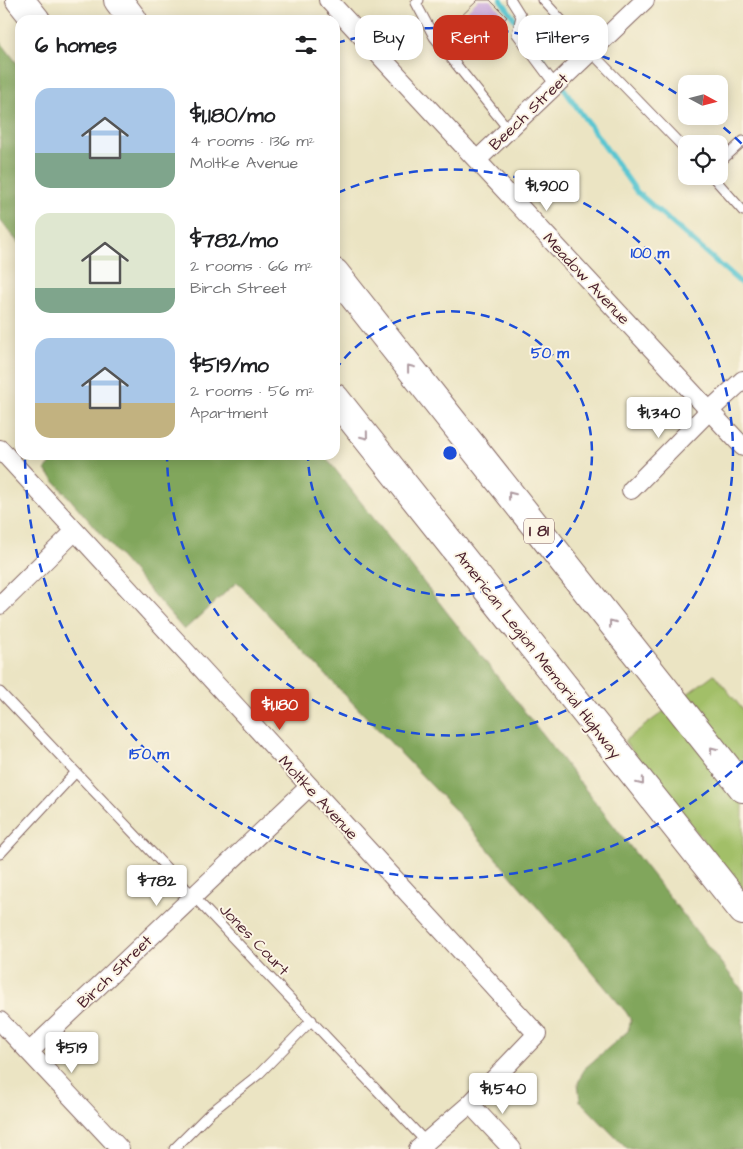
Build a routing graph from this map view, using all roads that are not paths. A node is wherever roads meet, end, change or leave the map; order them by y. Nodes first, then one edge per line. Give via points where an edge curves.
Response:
1 (20, 0) edge
2 (118, 0) edge
3 (328, 0) edge
4 (419, 0) edge
5 (511, 0) edge
6 (543, 0) edge
7 (645, 0) edge
8 (32, 15) edge
9 (130, 15) edge
10 (557, 15) edge
11 (608, 34) edge
12 (581, 60) edge
13 (599, 60) edge
14 (555, 85) junction
15 (509, 130) junction
16 (743, 141) edge
17 (678, 142) edge
18 (728, 155) edge
19 (477, 160) junction
20 (720, 185) edge
21 (743, 211) edge
22 (340, 278) edge
23 (743, 380) edge
24 (340, 404) edge
25 (709, 411) junction
26 (743, 447) edge
27 (0, 449) edge
28 (631, 490) dead end
29 (75, 531) junction
30 (0, 605) edge
31 (0, 692) edge
32 (76, 772) junction
33 (309, 787) junction
34 (743, 788) edge
35 (0, 854) edge
36 (193, 896) junction
37 (743, 911) edge
38 (312, 1020) junction
39 (0, 1021) edge
40 (29, 1052) junction
41 (470, 1104) junction
42 (422, 1146) edge
43 (120, 1149) edge
44 (174, 1149) edge
45 (512, 1149) edge

1 - 8 highway
2 - 9 highway
3 - 19 street, Meadow Avenue
4 - 15 lane via 416,3 434,36
5 - 14 lane via 521,16 517,34
6 - 10 lane
7 - 11 street, Beech Street
12 - 14 street, Beech Street
13 - 17 lane
14 - 15 street, Beech Street
15 - 19 street, Beech Street
16 - 18 lane
19 - 25 street, Meadow Avenue
20 - 21 lane
34 -> 22 highway, I 81
23 - 25 street
24 -> 37 highway, American Legion Memorial Highway
25 - 26 street, Meadow Avenue
25 - 28 street
27 - 29 street, Moltke Avenue
29 - 30 street
29 - 33 street, Moltke Avenue
31 - 32 lane, Jones Court
32 - 35 lane
32 - 36 lane, Jones Court
33 - 36 street, Birch Street
33 - 41 street, Moltke Avenue via 537,1034
36 - 38 lane, Jones Court
36 - 40 street, Birch Street
38 - 42 lane, Jones Court
38 - 44 lane via 259,1074 210,1113
39 - 40 street
40 - 43 street
41 - 42 street
41 - 45 street

